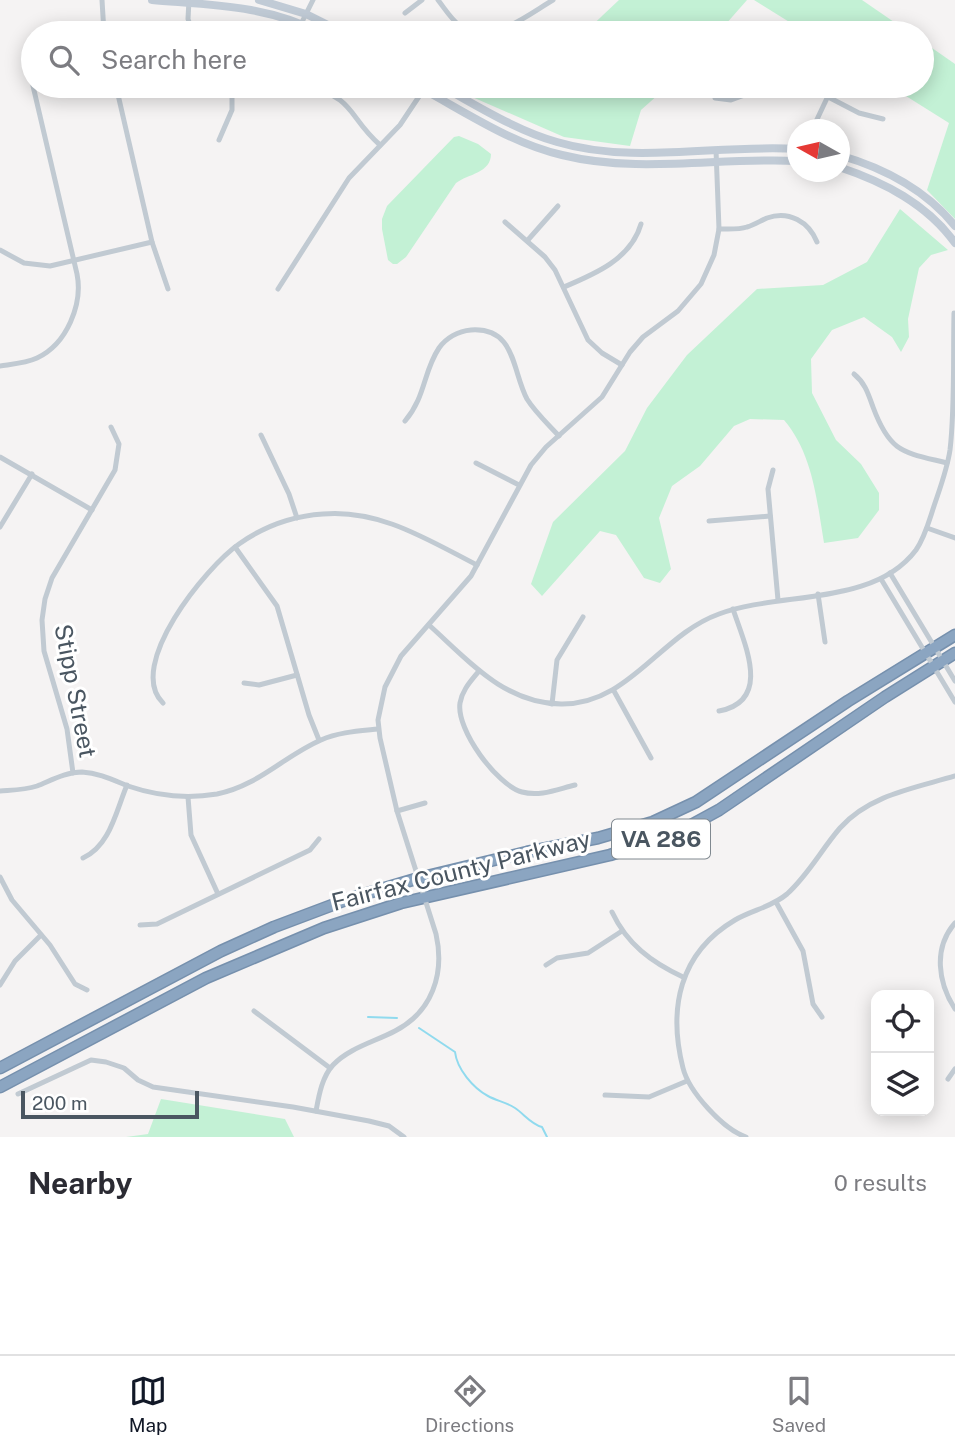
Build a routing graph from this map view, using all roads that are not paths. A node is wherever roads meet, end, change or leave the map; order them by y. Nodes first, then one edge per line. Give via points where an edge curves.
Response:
1 (102, 0) edge
2 (152, 0) edge
3 (259, 0) edge
4 (313, 0) edge
5 (422, 0) edge
6 (438, 0) edge
7 (553, 0) edge
8 (189, 2) edge
9 (405, 13) dead end
10 (306, 14) junction
11 (103, 21) edge
12 (189, 21) edge
13 (290, 21) edge
14 (302, 21) edge
15 (320, 21) edge
16 (456, 21) edge
17 (515, 21) edge
18 (36, 98) edge
19 (119, 98) edge
20 (232, 98) edge
21 (339, 98) edge
22 (417, 98) edge
23 (441, 98) edge
24 (464, 98) edge
25 (715, 98) dead end
26 (736, 98) edge
27 (827, 98) edge
28 (832, 98) edge
29 (818, 119) edge
30 (883, 119) dead end
31 (219, 140) dead end
32 (380, 145) junction
33 (787, 149) edge
34 (716, 150) junction
35 (850, 159) edge
36 (717, 161) junction
37 (787, 161) edge
38 (850, 171) edge
39 (558, 206) dead end
40 (505, 222) dead end
41 (641, 224) dead end
42 (955, 226) edge
43 (719, 229) junction
44 (527, 241) junction
45 (152, 242) junction
46 (817, 242) dead end
47 (955, 243) edge
48 (0, 250) edge
49 (74, 261) junction
50 (564, 287) junction
51 (169, 289) dead end
52 (278, 289) dead end
53 (954, 313) edge
54 (622, 365) junction
55 (0, 366) edge
56 (854, 374) dead end
57 (405, 421) dead end
58 (111, 427) dead end
59 (261, 435) dead end
60 (559, 436) junction
61 (0, 457) edge
62 (476, 463) dead end
63 (947, 463) junction
64 (773, 470) dead end
65 (32, 474) junction
66 (519, 485) junction
67 (92, 510) junction
68 (770, 516) junction
69 (297, 518) junction
70 (709, 521) dead end
71 (0, 527) edge
72 (927, 528) junction
73 (955, 538) edge
74 (235, 547) junction
75 (477, 565) junction
76 (890, 573) junction
77 (881, 579) junction
78 (818, 594) junction
79 (778, 600) junction
80 (733, 609) junction
81 (583, 617) dead end
82 (429, 625) junction
83 (955, 635) edge
84 (825, 642) dead end
85 (934, 646) junction
86 (924, 652) junction
87 (955, 653) edge
88 (943, 660) junction
89 (933, 666) junction
90 (479, 671) junction
91 (297, 675) junction
92 (955, 681) edge
93 (244, 683) dead end
94 (614, 691) junction
95 (955, 702) edge
96 (163, 703) dead end
97 (552, 704) junction
98 (719, 711) dead end
99 (378, 729) junction
100 (320, 740) junction
101 (651, 758) dead end
102 (73, 773) junction
103 (955, 776) edge
104 (127, 785) junction
105 (575, 785) dead end
106 (0, 791) edge
107 (187, 797) junction
108 (425, 803) dead end
109 (397, 811) junction
110 (319, 839) dead end
111 (83, 858) dead end
112 (0, 877) edge
113 (419, 878) junction
114 (218, 894) junction
115 (424, 897) junction
116 (776, 902) junction
117 (612, 912) dead end
118 (955, 923) edge
119 (140, 925) dead end
120 (622, 931) junction
121 (41, 935) junction
122 (547, 965) dead end
123 (683, 977) junction
124 (0, 985) edge
125 (87, 990) dead end
126 (955, 1009) edge
127 (254, 1011) dead end
128 (822, 1017) dead end
129 (0, 1068) edge
130 (331, 1068) junction
131 (955, 1069) edge
132 (948, 1079) dead end
133 (687, 1081) junction
134 (0, 1087) edge
135 (18, 1094) dead end
136 (605, 1094) dead end
137 (316, 1111) junction
138 (738, 1136) edge
139 (404, 1137) edge
140 (746, 1137) edge

1 - 11 street
2 - 8 main road
3 - 10 main road
4 - 10 street
5 - 9 street
6 - 16 street
7 - 17 street
8 - 12 street
8 - 13 main road via 258,11
10 - 14 street
10 - 15 main road
18 - 49 street
19 - 45 street
20 - 31 street via 232,110
21 - 32 street
22 - 32 street via 408,116
23 - 36 main road via 514,139 562,155 613,163
24 - 34 main road via 526,131 570,146 616,152
25 - 26 street
27 - 29 street
28 - 30 street via 859,113
32 - 52 street via 349,178
33 - 34 main road
34 - 36 street
35 - 42 main road via 904,182
36 - 37 main road
36 - 43 street
38 - 47 main road via 908,198
39 - 44 street
40 - 44 street
41 - 50 street via 636,239 612,263
43 - 46 street via 744,228 783,216 805,223
43 - 54 street via 712,264 697,290 643,337
44 - 50 street via 552,265
45 - 49 street
45 - 51 street
48 - 49 street via 31,265
49 - 55 street via 79,281 76,308 60,340 38,358
50 - 54 street via 588,340
53 - 63 street
54 - 60 street via 603,397
56 - 63 street via 865,386 880,426 892,443 909,453
57 - 60 street via 421,398 440,347 457,333 475,330 498,337 509,349 527,397
58 - 67 street, Stipp Street via 119,444 117,463
59 - 69 street
60 - 66 street
61 - 65 street
62 - 66 street
63 - 72 street
64 - 68 street via 768,485
65 - 67 street
65 - 71 street
66 - 75 street
67 - 102 street, Stipp Street via 52,578 42,620 44,651 67,729
68 - 70 street
68 - 79 street
69 - 74 street via 271,526
69 - 75 street via 338,513 376,519 411,531
72 - 73 street
72 - 76 street via 915,552
74 - 91 street via 277,606
74 - 96 street via 204,576 159,646 153,680
75 - 82 street
76 - 77 street
76 - 85 street
77 - 78 street
77 - 86 street
78 - 79 street
78 - 84 street
79 - 80 street
80 - 94 street via 689,630
80 - 98 street via 751,680 747,694 736,706
81 - 97 street via 557,660
82 - 90 street
82 - 99 street via 390,674
83 - 85 highway, Fairfax County Parkway / VA 286
85 - 86 highway, Fairfax County Parkway / VA 286
85 - 88 street
86 - 89 street
86 - 113 highway, Fairfax County Parkway / VA 286 via 696,802 653,822
87 - 88 highway, Fairfax County Parkway / VA 286
88 - 89 highway, Fairfax County Parkway / VA 286
88 - 92 street
89 - 95 street
89 - 115 highway, Fairfax County Parkway / VA 286 via 719,810 673,835 610,855
90 - 97 street via 516,696
90 - 105 street via 463,692 460,718 498,776 512,788 529,793
91 - 93 street via 259,685
91 - 100 street
94 - 97 street via 579,703
94 - 101 street
99 - 100 street
99 - 109 street
100 - 107 street via 246,785
102 - 104 street via 101,775
102 - 106 street via 27,789
103 - 116 street via 889,795 863,808 841,826 810,872
104 - 107 street
104 - 111 street via 104,842
107 - 114 street via 191,835
108 - 109 street
109 - 113 street
110 - 114 street via 310,850
112 - 121 street
113 - 115 street
113 - 129 highway, Fairfax County Parkway / VA 286 via 351,898 244,940
114 - 119 street via 157,924
115 - 130 street via 439,953 431,995 405,1025 344,1055
115 - 134 highway, Fairfax County Parkway / VA 286 via 324,928 243,961
116 - 123 street via 718,932
116 - 128 street via 803,951 813,1004
117 - 120 street
118 - 126 street via 944,939 940,964
120 - 122 street via 588,953 557,958
120 - 123 street via 651,960
121 - 124 street via 15,961
121 - 125 street via 75,984
123 - 133 street via 676,1026
127 - 130 street
130 - 137 street
131 - 132 street
133 - 136 street via 649,1097
133 - 138 street
135 - 137 street via 96,1060 124,1068 153,1087
137 - 139 street via 386,1125
138 - 140 street

